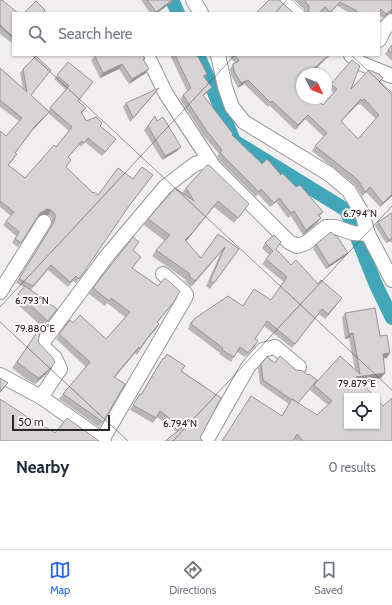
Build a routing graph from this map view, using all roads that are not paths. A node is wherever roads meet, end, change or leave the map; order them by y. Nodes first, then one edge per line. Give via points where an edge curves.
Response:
1 (193, 0) edge
2 (284, 0) edge
3 (200, 12) edge
4 (297, 12) edge
5 (392, 21) edge
6 (380, 38) edge
7 (147, 56) edge
8 (218, 56) edge
9 (352, 56) edge
10 (368, 60) edge
11 (392, 76) edge
12 (214, 167) junction
13 (44, 222) dead end
14 (368, 234) junction
15 (163, 274) dead end
16 (392, 279) edge
17 (0, 292) edge
18 (300, 367) dead end
19 (0, 375) edge
20 (41, 397) junction
21 (103, 440) edge
22 (206, 441) edge

1 - 3 street
2 - 4 street
5 - 6 street
7 - 12 street via 166,94
8 - 14 street via 232,107 244,122 329,174 349,191 362,213
9 - 10 street via 360,63
10 - 11 street
12 - 14 street via 289,242 297,246 326,228 334,227 353,233
12 - 20 street via 202,162 195,164 165,187 106,257 43,342 42,346 55,358 60,369
13 - 17 street
14 - 16 street
15 - 21 street via 184,292 186,298
18 - 22 street via 275,347 263,350 248,366
19 - 20 street
20 - 21 street

